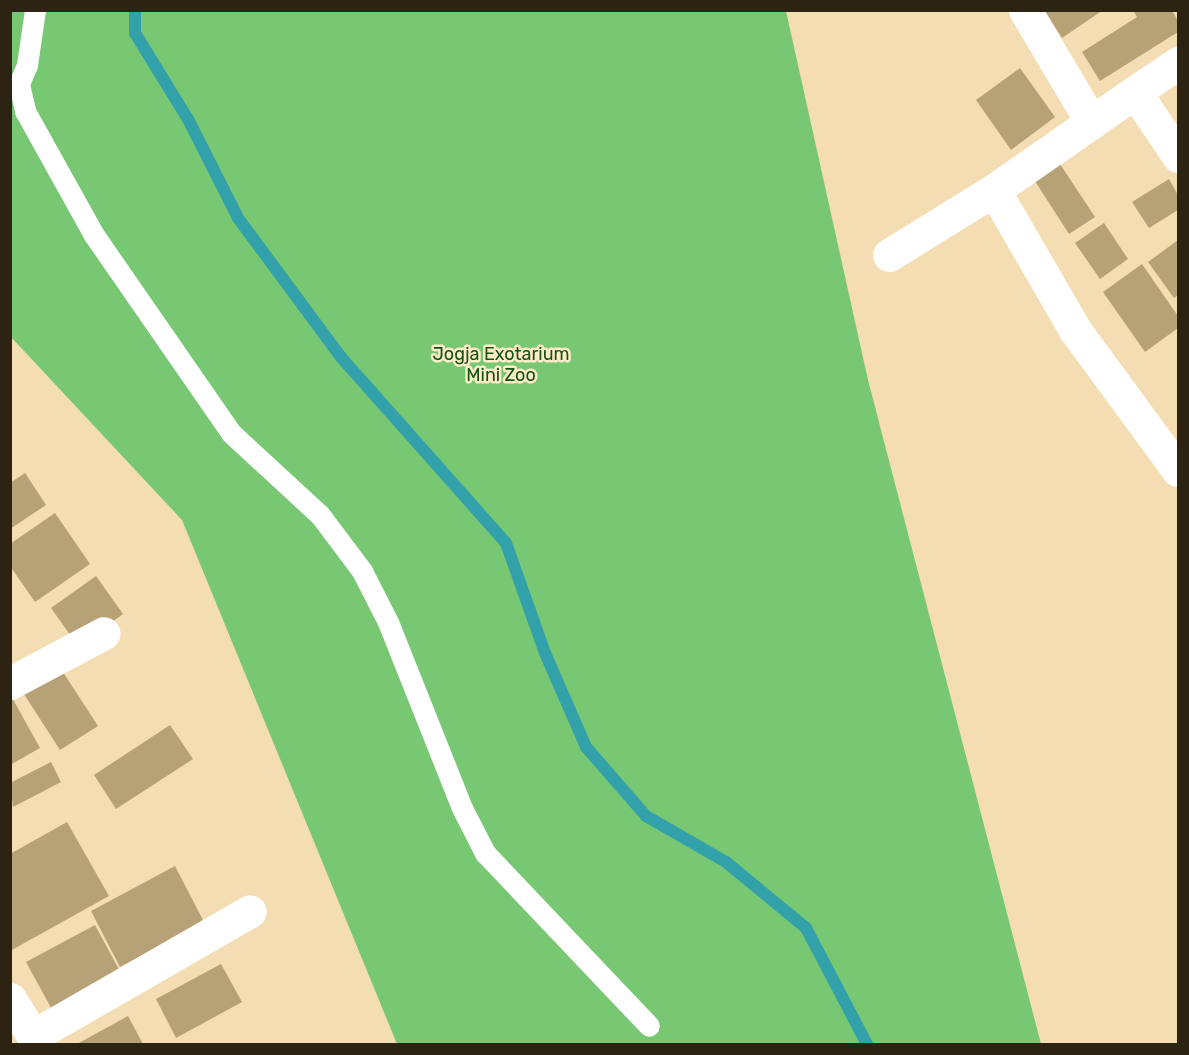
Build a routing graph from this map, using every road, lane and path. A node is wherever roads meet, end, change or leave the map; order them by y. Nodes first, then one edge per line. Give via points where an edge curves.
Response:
1 (35, 10) edge
2 (1025, 10) edge
3 (1179, 63) edge
4 (1135, 92) junction
5 (1092, 123) junction
6 (1179, 156) edge
7 (994, 190) junction
8 (889, 255) dead end
9 (1179, 470) edge
10 (104, 633) dead end
11 (10, 683) edge
12 (250, 910) dead end
13 (10, 999) edge
14 (649, 1026) dead end
15 (36, 1040) edge

1 - 14 lane via 27,65 19,84 25,111 94,235 231,433 320,514 362,571 388,622 462,808 484,853
2 - 5 street
3 - 4 street
4 - 5 street
4 - 6 street
5 - 7 street
7 - 8 street
7 - 9 street via 1075,330
10 - 11 street
12 - 15 street
13 - 15 street

